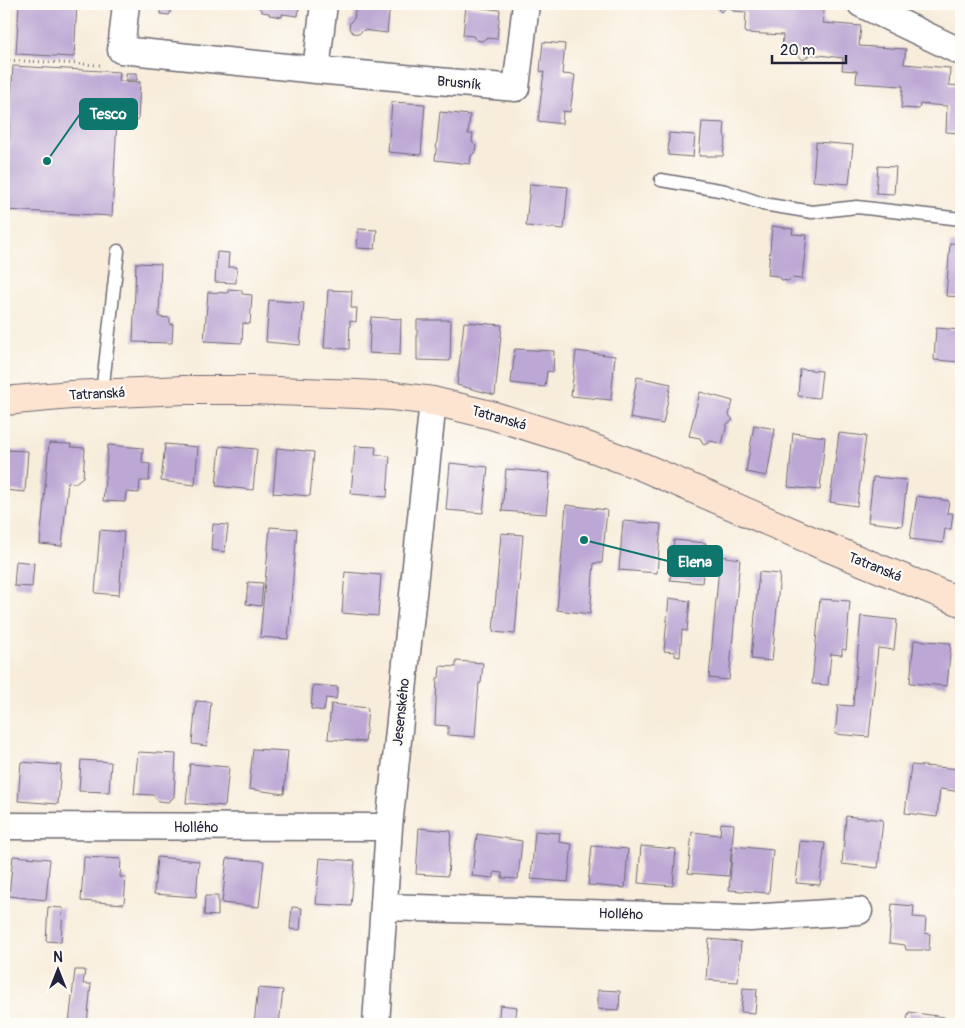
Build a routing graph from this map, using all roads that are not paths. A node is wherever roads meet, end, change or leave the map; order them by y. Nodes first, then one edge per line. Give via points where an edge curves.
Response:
1 (126, 4) edge
2 (324, 4) edge
3 (526, 4) edge
4 (861, 4) edge
5 (961, 52) edge
6 (316, 70) junction
7 (661, 180) dead end
8 (961, 219) edge
9 (118, 251) dead end
10 (102, 393) junction
11 (4, 401) edge
12 (433, 401) junction
13 (961, 602) edge
14 (4, 826) edge
15 (389, 827) junction
16 (384, 907) junction
17 (859, 911) dead end
18 (376, 1024) edge

1 - 6 street, Brusník via 121,50
2 - 6 street
3 - 6 street, Brusník via 516,88
4 - 5 street
7 - 8 lane via 812,212 858,208
9 - 10 lane
10 - 11 main road, Tatranská
10 - 12 main road, Tatranská via 308,391
12 - 13 main road, Tatranská via 571,440 643,467
12 - 15 street, Jesenského
14 - 15 street, Hollého
15 - 16 street, Jesenského
16 - 17 street, Hollého via 750,918
16 - 18 street, Jesenského

